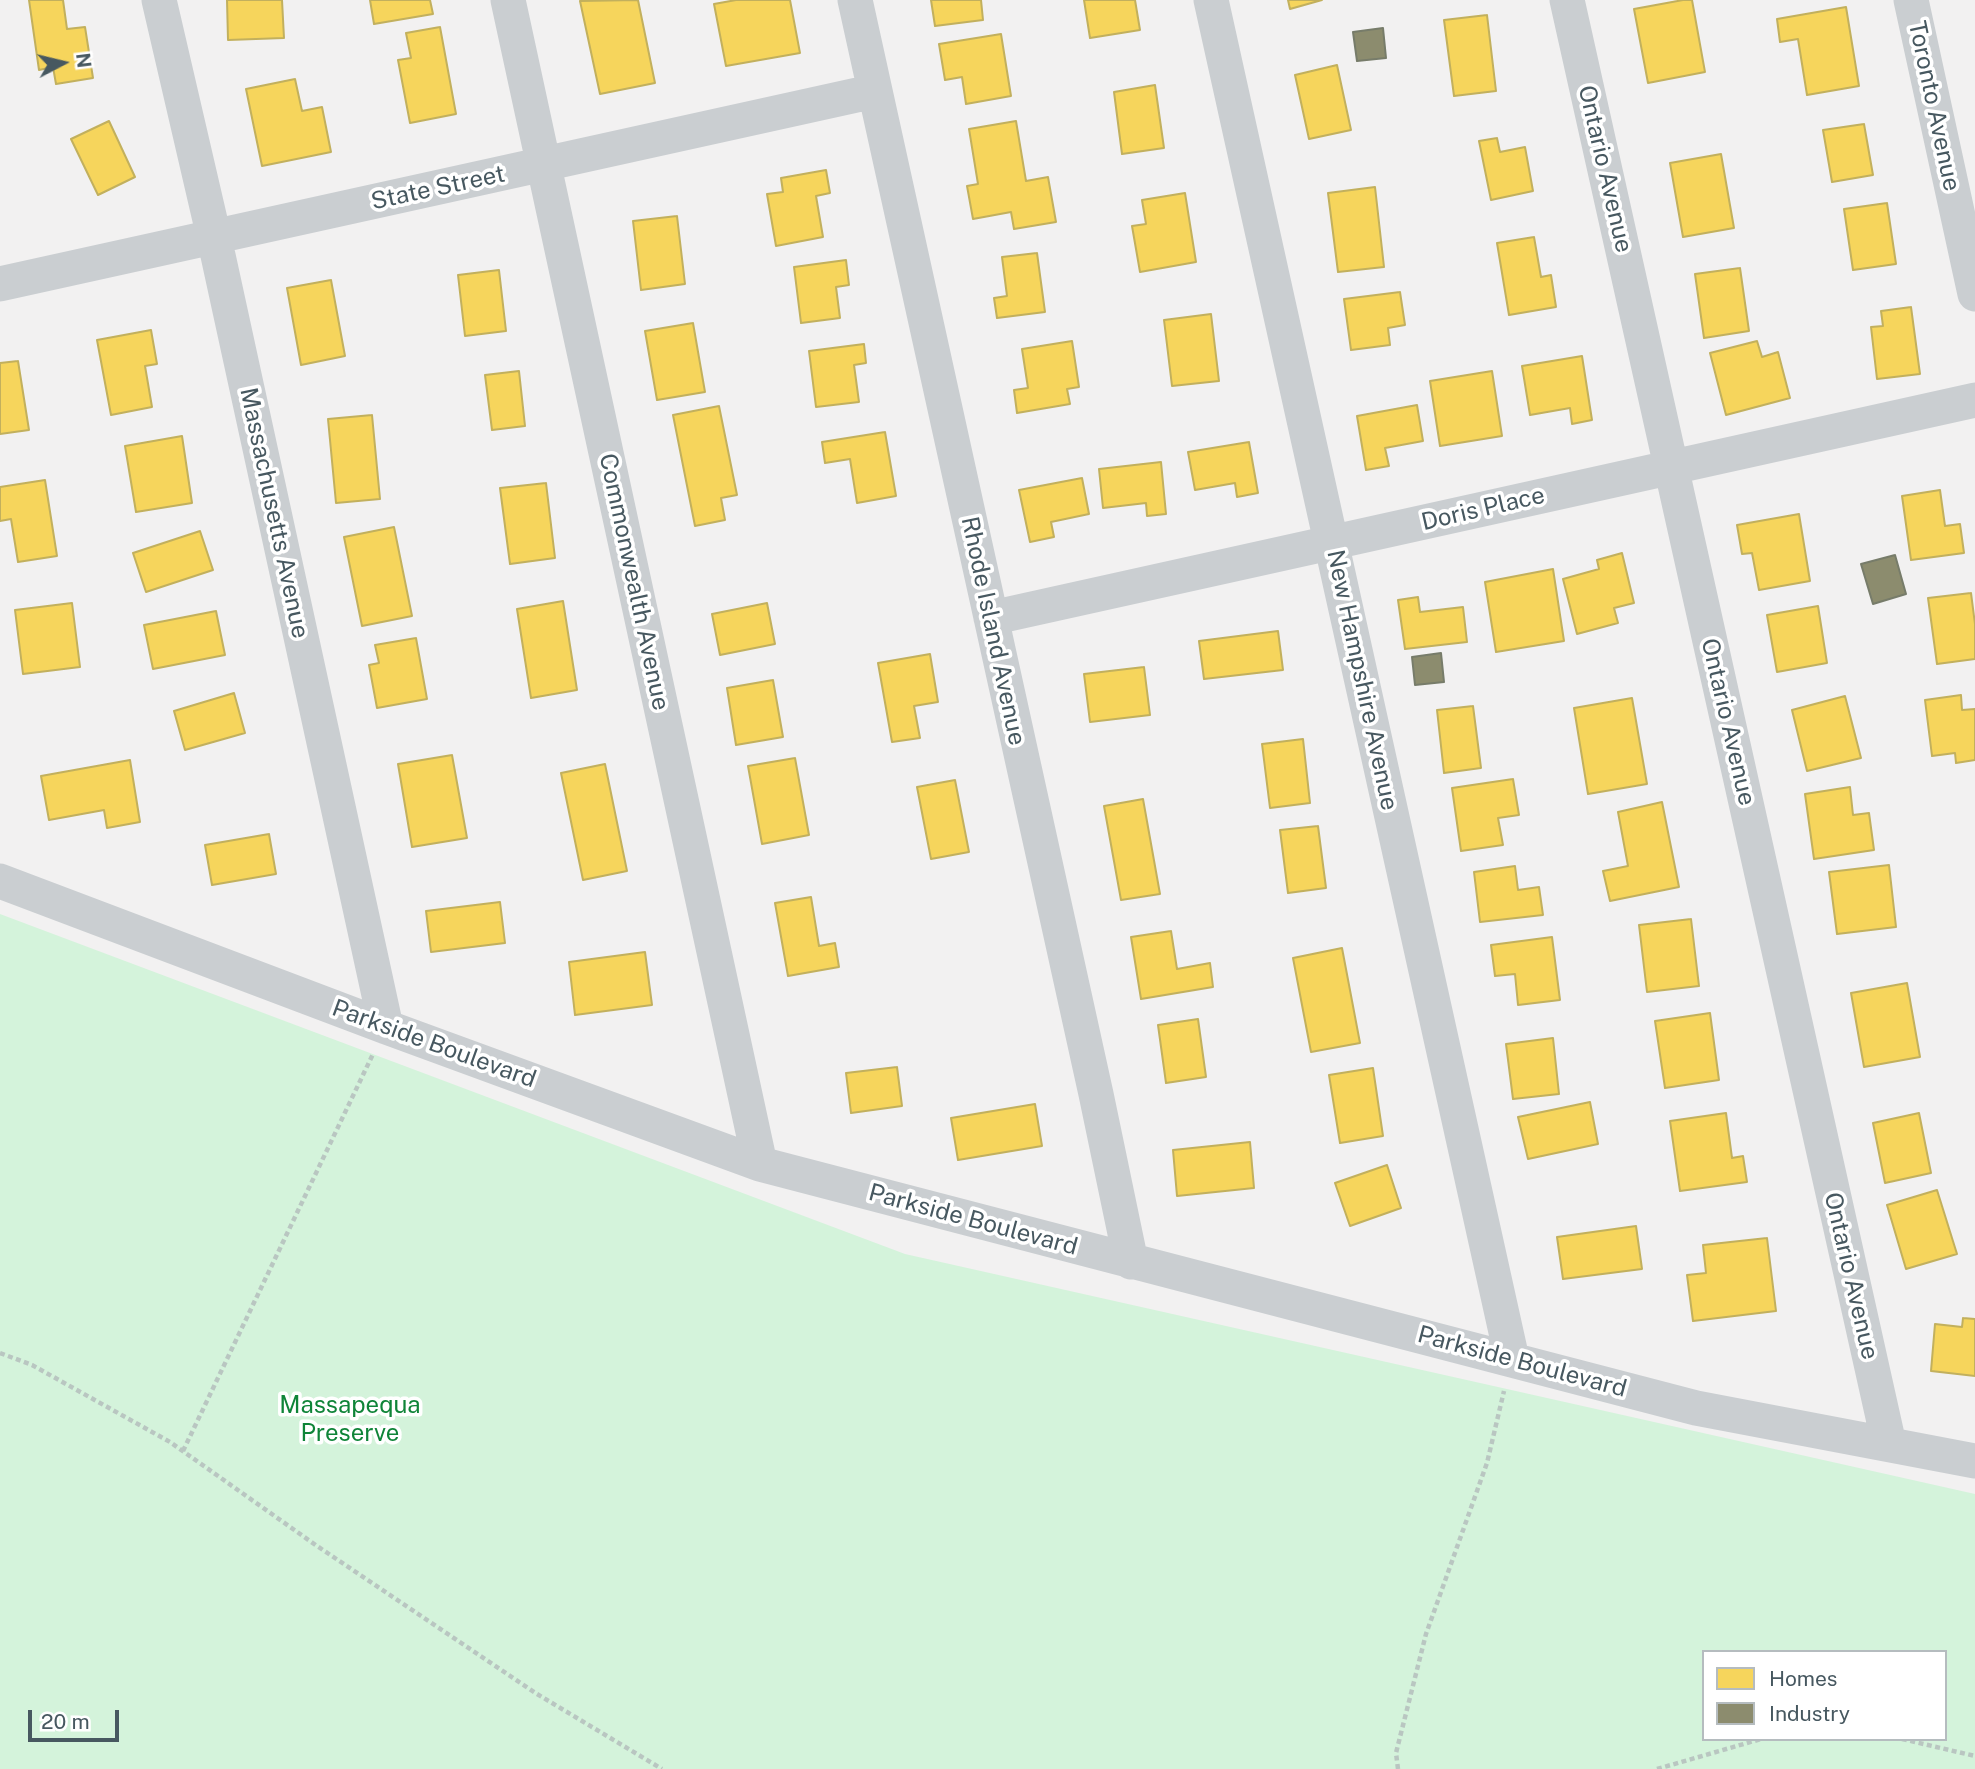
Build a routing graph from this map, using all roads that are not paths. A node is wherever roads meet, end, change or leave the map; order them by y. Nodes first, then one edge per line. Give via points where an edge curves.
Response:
1 (159, 0) edge
2 (508, 0) edge
3 (855, 0) edge
4 (1212, 0) edge
5 (1567, 0) edge
6 (1911, 0) edge
7 (875, 91) junction
8 (544, 165) junction
9 (214, 237) junction
10 (0, 284) edge
11 (1975, 294) edge
12 (1975, 400) edge
13 (1671, 467) junction
14 (1331, 543) junction
15 (990, 618) junction
16 (0, 881) edge
17 (386, 1027) junction
18 (760, 1164) junction
19 (1131, 1262) junction
20 (1512, 1359) junction
21 (1889, 1444) junction
22 (1975, 1461) edge

1 - 9 street, Massachusetts Avenue
2 - 8 street, Commonwealth Avenue
3 - 7 street, Rhode Island Avenue
4 - 14 street, New Hampshire Avenue
5 - 13 street, Ontario Avenue
6 - 11 street, Toronto Avenue
7 - 8 street, State Street
7 - 15 street, Rhode Island Avenue
8 - 9 street, State Street
8 - 18 street, Commonwealth Avenue
9 - 10 street, State Street
9 - 17 street, Massachusetts Avenue
12 - 13 street, Doris Place
13 - 14 street, Doris Place
13 - 21 street, Ontario Avenue
14 - 15 street, Doris Place
14 - 20 street, New Hampshire Avenue
15 - 19 street, Rhode Island Avenue
16 - 17 street, Parkside Boulevard
17 - 18 street, Parkside Boulevard
18 - 19 street, Parkside Boulevard
19 - 20 street, Parkside Boulevard
20 - 21 street, Parkside Boulevard via 1696,1408
21 - 22 street, Parkside Boulevard

